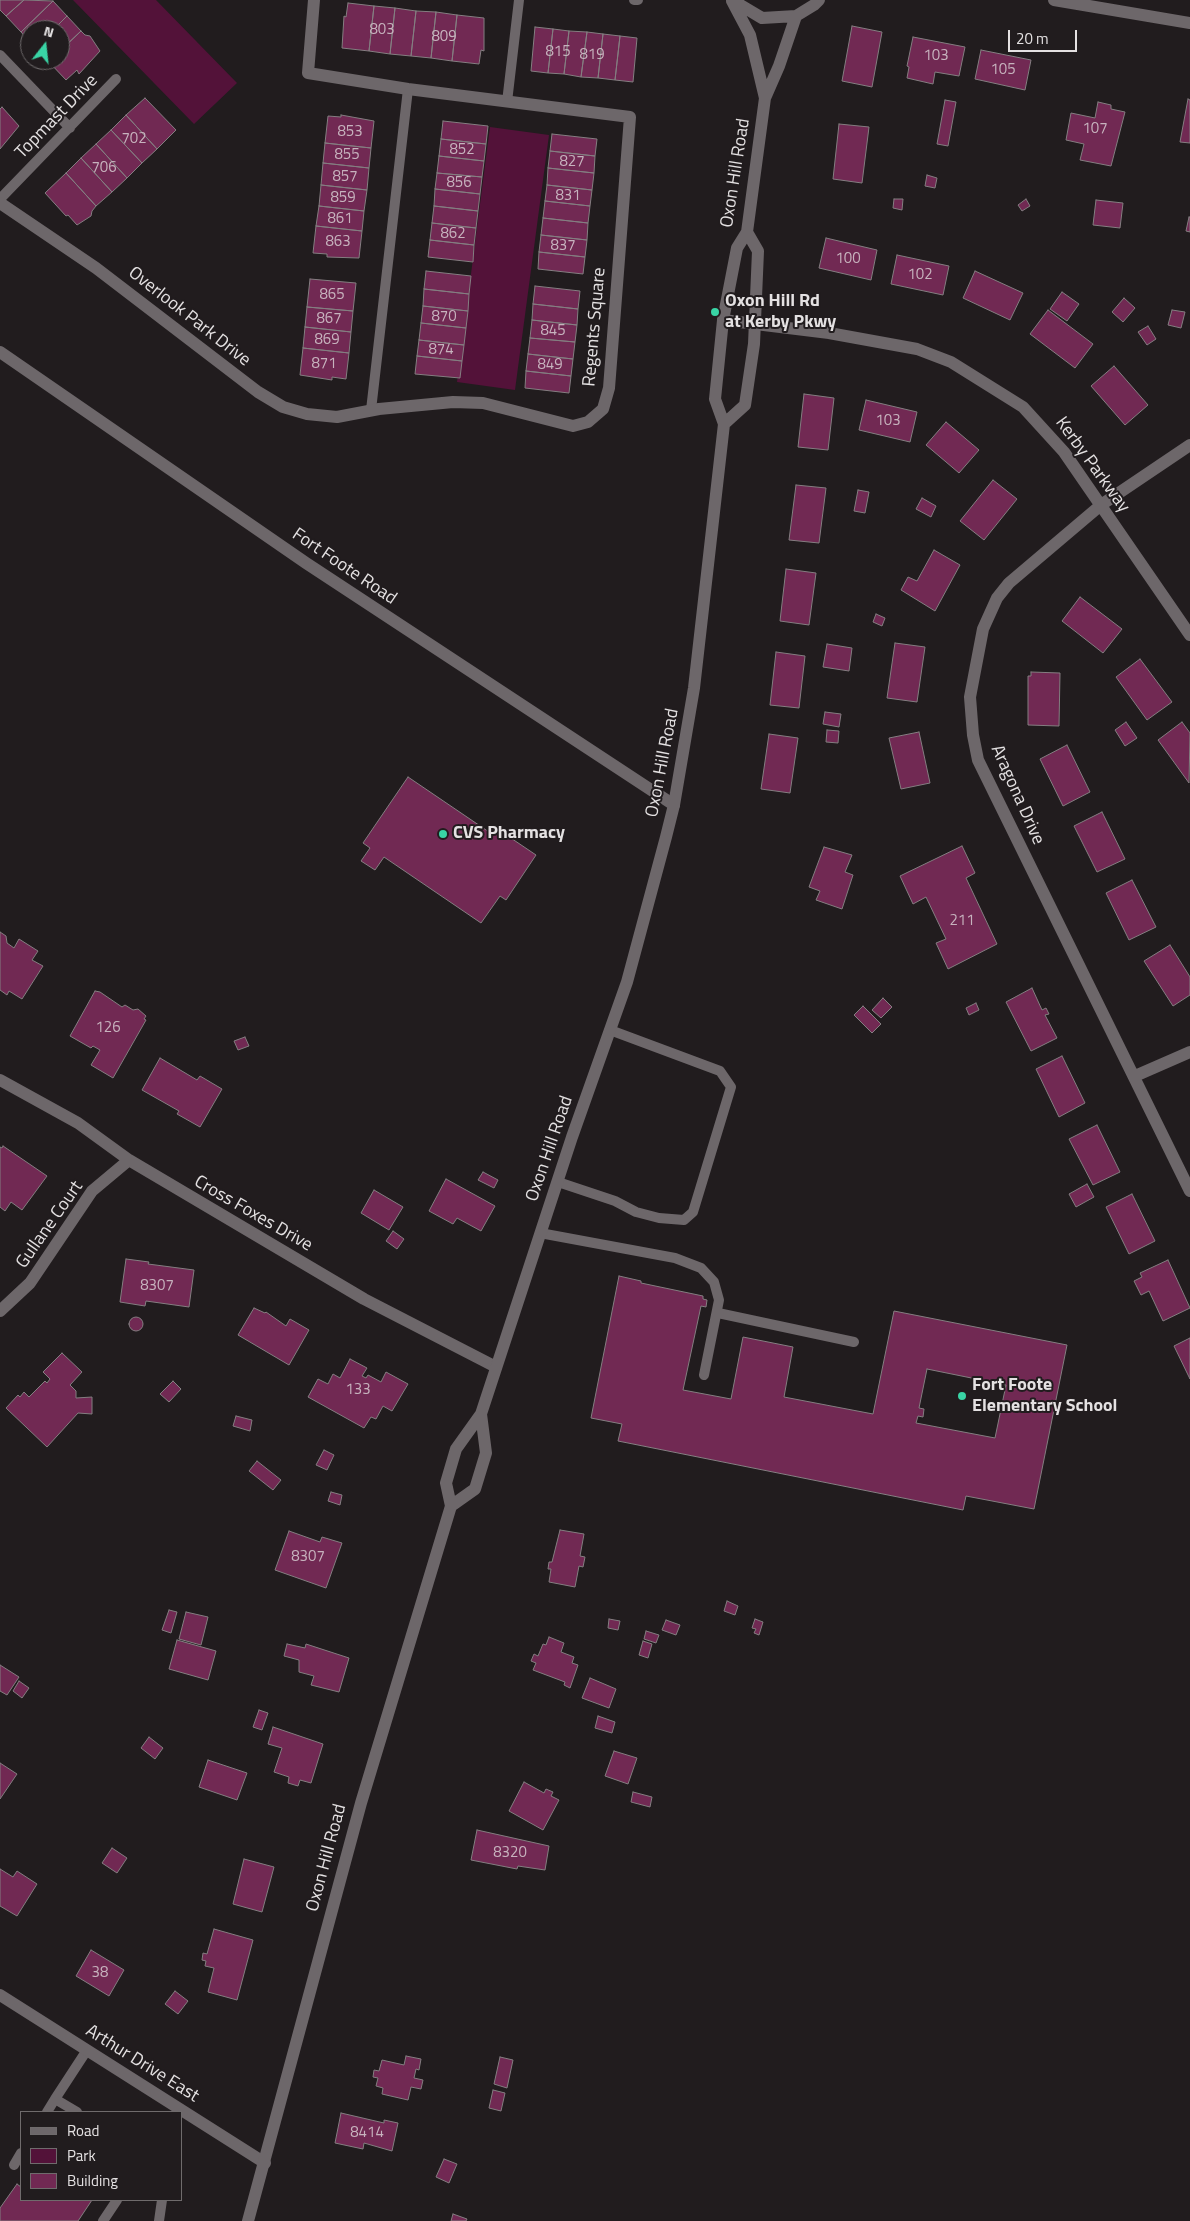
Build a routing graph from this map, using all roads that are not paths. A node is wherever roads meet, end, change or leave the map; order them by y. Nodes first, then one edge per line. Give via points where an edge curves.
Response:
1 (314, 0) edge
2 (519, 0) edge
3 (634, 0) edge
4 (638, 0) edge
5 (732, 0) edge
6 (819, 0) edge
7 (1061, 1) edge
8 (796, 16) junction
9 (1190, 23) edge
10 (0, 56) edge
11 (116, 79) dead end
12 (408, 89) junction
13 (765, 98) junction
14 (507, 102) junction
15 (70, 128) junction
16 (0, 198) edge
17 (0, 204) edge
18 (747, 232) junction
19 (723, 320) junction
20 (755, 324) junction
21 (0, 352) edge
22 (371, 410) junction
23 (724, 424) junction
24 (1190, 445) edge
25 (1101, 505) junction
26 (1190, 635) edge
27 (674, 805) junction
28 (610, 1030) junction
29 (1190, 1052) edge
30 (1135, 1076) junction
31 (0, 1080) edge
32 (129, 1160) junction
33 (558, 1182) junction
34 (1190, 1192) edge
35 (540, 1233) junction
36 (0, 1311) edge
37 (718, 1313) junction
38 (854, 1342) dead end
39 (496, 1367) junction
40 (704, 1375) dead end
41 (481, 1414) junction
42 (451, 1506) junction
43 (0, 1995) edge
44 (86, 2050) junction
45 (55, 2099) junction
46 (175, 2110) edge
47 (48, 2111) edge
48 (75, 2111) edge
49 (182, 2114) edge
50 (20, 2155) edge
51 (265, 2163) junction
52 (14, 2165) dead end
53 (116, 2201) edge
54 (162, 2201) edge
55 (103, 2221) edge
56 (159, 2221) edge
57 (248, 2221) edge

1 - 12 street, Regents Square via 308,73
2 - 14 lane
3 - 4 lane
5 - 8 street via 762,18
5 - 13 street, Oxon Hill Road via 750,35
6 - 8 street
7 - 9 street
8 - 13 street, Oxon Hill Road
10 - 15 lane
11 - 15 lane, Topmast Drive
12 - 14 street, Regents Square
12 - 22 lane
13 - 18 street, Oxon Hill Road
14 - 22 street, Regents Square via 630,117 609,388 603,409 588,422 573,426 483,403 453,402
15 - 16 lane, Topmast Drive
17 - 22 street, Overlook Park Drive via 96,268 258,392 283,407 307,414 337,417
18 - 19 street, Oxon Hill Road via 737,248
18 - 20 street via 758,251
19 - 20 street, Kerby Parkway
19 - 23 street, Oxon Hill Road via 715,399
20 - 23 street via 745,405
20 - 25 street, Kerby Parkway via 829,332 910,347 951,362 1023,407 1064,452
21 - 27 street, Fort Foote Road via 314,569
23 - 27 street, Oxon Hill Road via 694,688
24 - 25 street, Aragona Drive
25 - 26 street, Kerby Parkway
25 - 30 street, Aragona Drive via 1026,568 997,598 978,648 970,715 978,760
27 - 28 street, Oxon Hill Road via 627,982
28 - 33 street, Oxon Hill Road
28 - 33 lane via 720,1071 732,1086 693,1212 684,1220 658,1218
29 - 30 street
30 - 34 street, Aragona Drive
31 - 32 street, Cross Foxes Drive via 78,1123
32 - 36 street, Gullane Court via 92,1191 30,1283
32 - 39 street, Cross Foxes Drive via 364,1299
33 - 35 street, Oxon Hill Road
35 - 37 lane via 690,1262 714,1282 719,1300
35 - 39 street, Oxon Hill Road
37 - 38 lane
37 - 40 lane
39 - 41 street, Oxon Hill Road
41 - 42 street, Oxon Hill Road via 456,1449 446,1483
41 - 42 street, Oxon Hill Road via 486,1453 475,1489
42 - 51 street, Oxon Hill Road via 360,1803
43 - 44 street, Arthur Drive East
44 - 45 lane
44 - 46 street, Arthur Drive East
45 - 47 lane
45 - 48 lane
49 - 51 street, Arthur Drive East
50 - 52 lane
51 - 57 street, Oxon Hill Road
53 - 55 lane
54 - 56 lane

